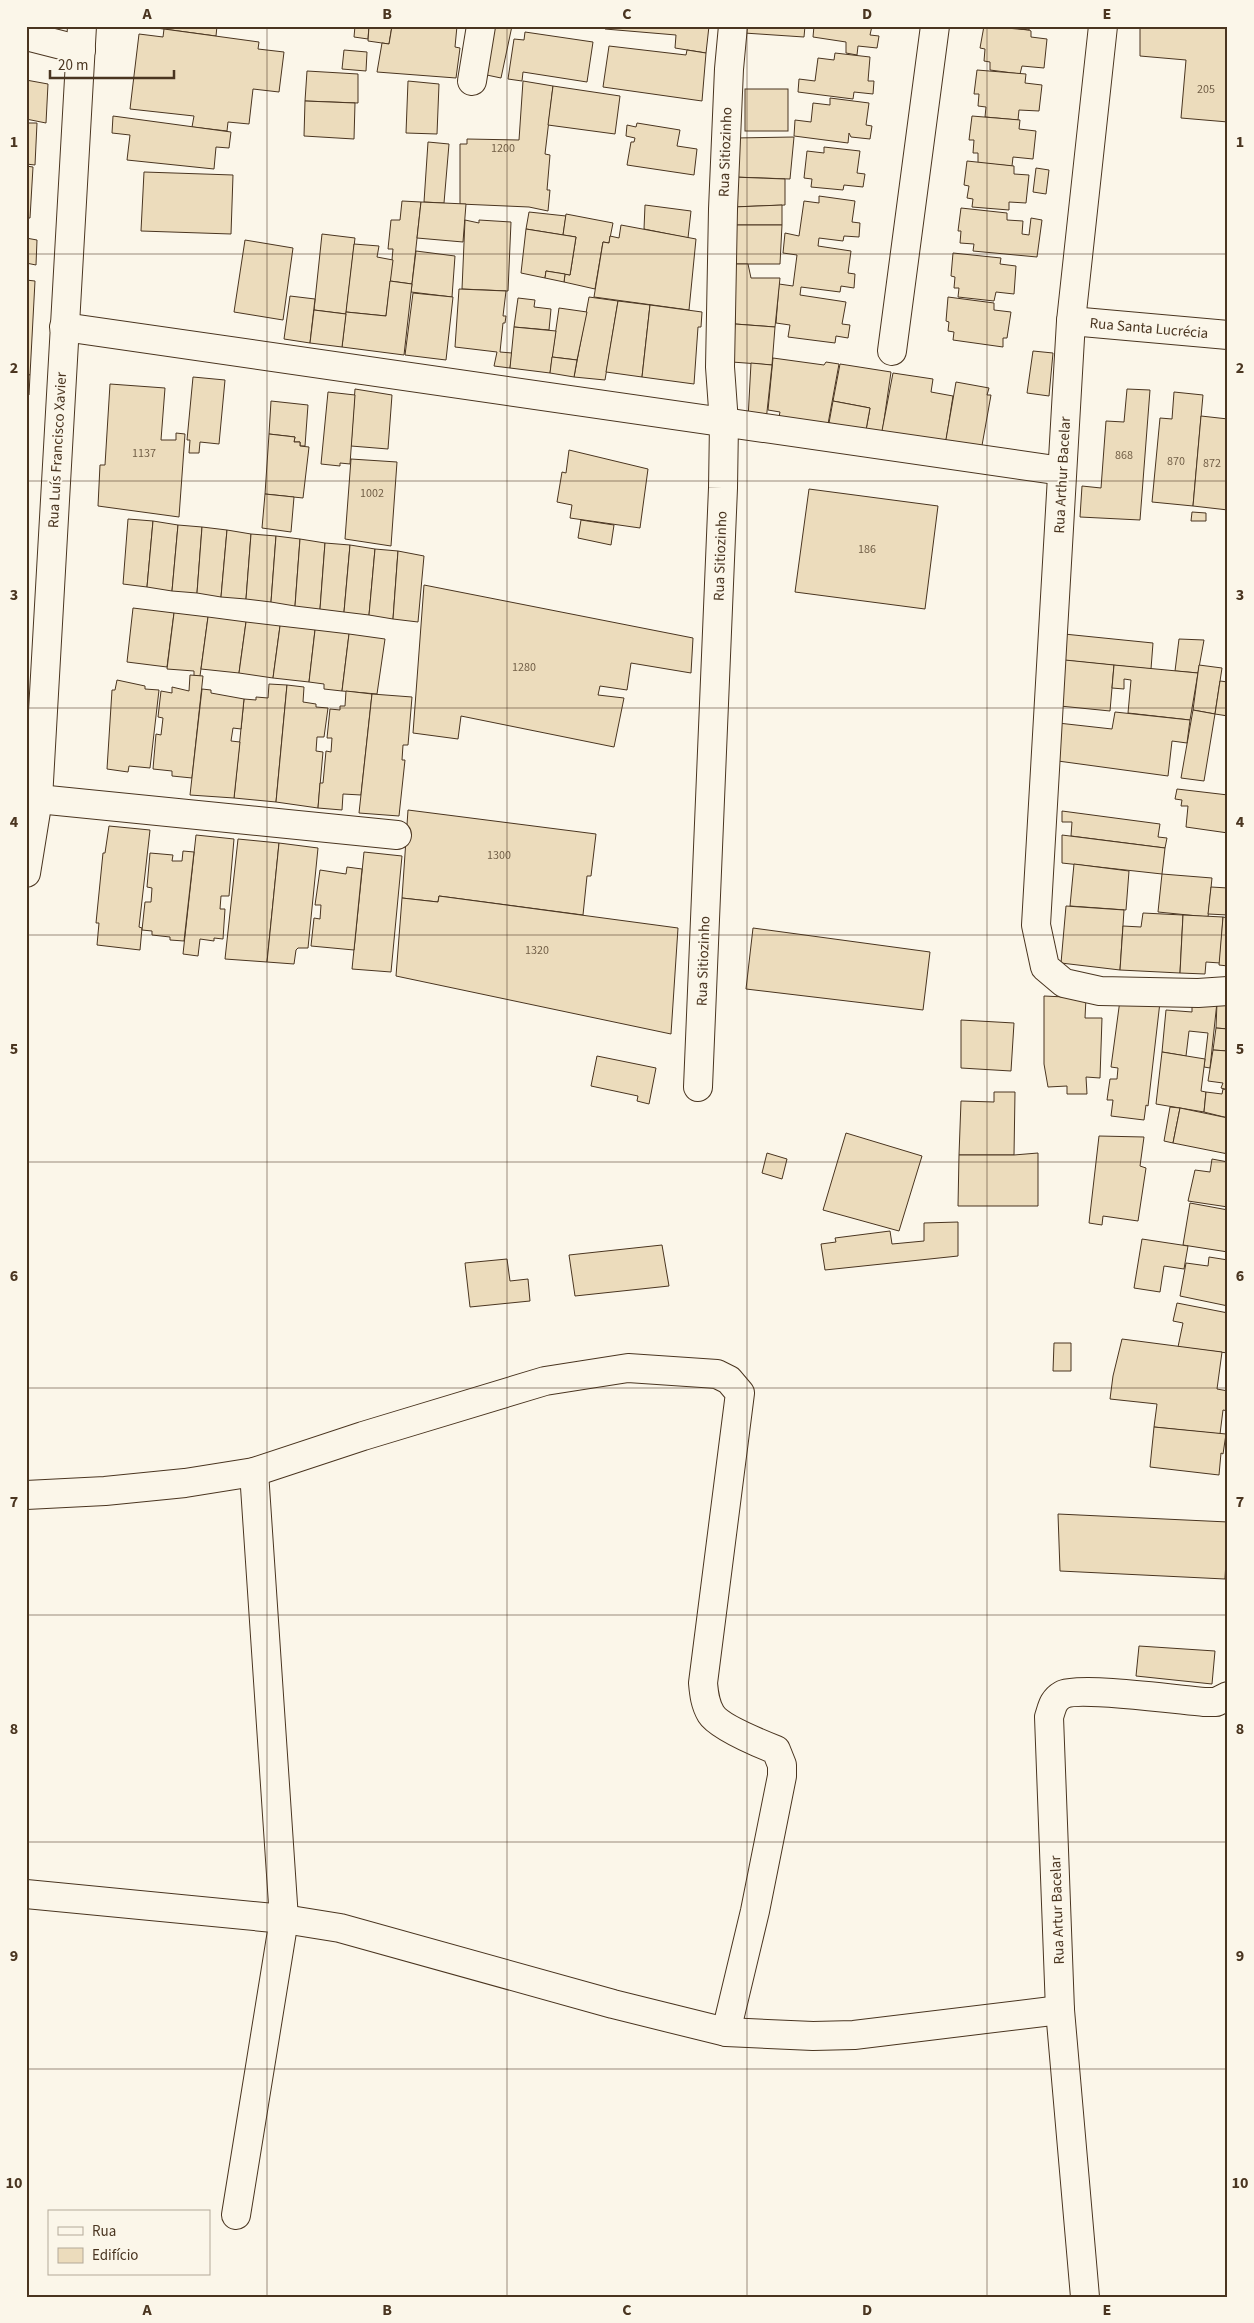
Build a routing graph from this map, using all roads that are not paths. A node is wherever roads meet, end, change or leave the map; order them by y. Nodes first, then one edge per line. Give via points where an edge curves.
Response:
1 (481, 26) edge
2 (733, 26) edge
3 (935, 26) edge
4 (1103, 26) edge
5 (26, 36) edge
6 (81, 38) edge
7 (472, 81) dead end
8 (1071, 320) junction
9 (64, 327) junction
10 (1228, 335) edge
11 (892, 351) dead end
12 (724, 423) junction
13 (1062, 471) junction
14 (38, 799) junction
15 (397, 834) dead end
16 (26, 873) edge
17 (1228, 991) edge
18 (698, 1087) dead end
19 (254, 1472) junction
20 (26, 1494) edge
21 (1228, 1696) edge
22 (26, 1894) edge
23 (284, 1919) junction
24 (1060, 2010) junction
25 (726, 2032) junction
26 (236, 2215) dead end
27 (1085, 2297) edge

1 - 7 street
2 - 12 street, Rua Sitiozinho via 728,69 720,328
3 - 11 street
4 - 8 street, Rua Arthur Bacelar
5 - 6 street
6 - 9 street, Rua Luís Francisco Xavier
8 - 10 street, Rua Santa Lucrécia
8 - 13 street, Rua Arthur Bacelar
9 - 12 street
9 - 14 street, Rua Luís Francisco Xavier
12 - 13 street
12 - 18 street, Rua Sitiozinho
13 - 17 street, Rua Arthur Bacelar via 1036,925 1045,968 1064,983 1100,991
14 - 15 street
14 - 16 street, Rua Luís Francisco Xavier
19 - 20 street via 114,1490
19 - 23 street
19 - 25 street via 545,1381 628,1368 717,1374 735,1386 740,1393 703,1683 706,1705 712,1716 727,1727 776,1750 782,1776
21 - 24 street, Rua Artur Bacelar via 1216,1702 1204,1702 1091,1692 1063,1694 1054,1703 1049,1717
22 - 23 street
23 - 25 street via 340,1928
23 - 26 street
24 - 25 street via 854,2035
24 - 27 street, Rua Artur Bacelar

